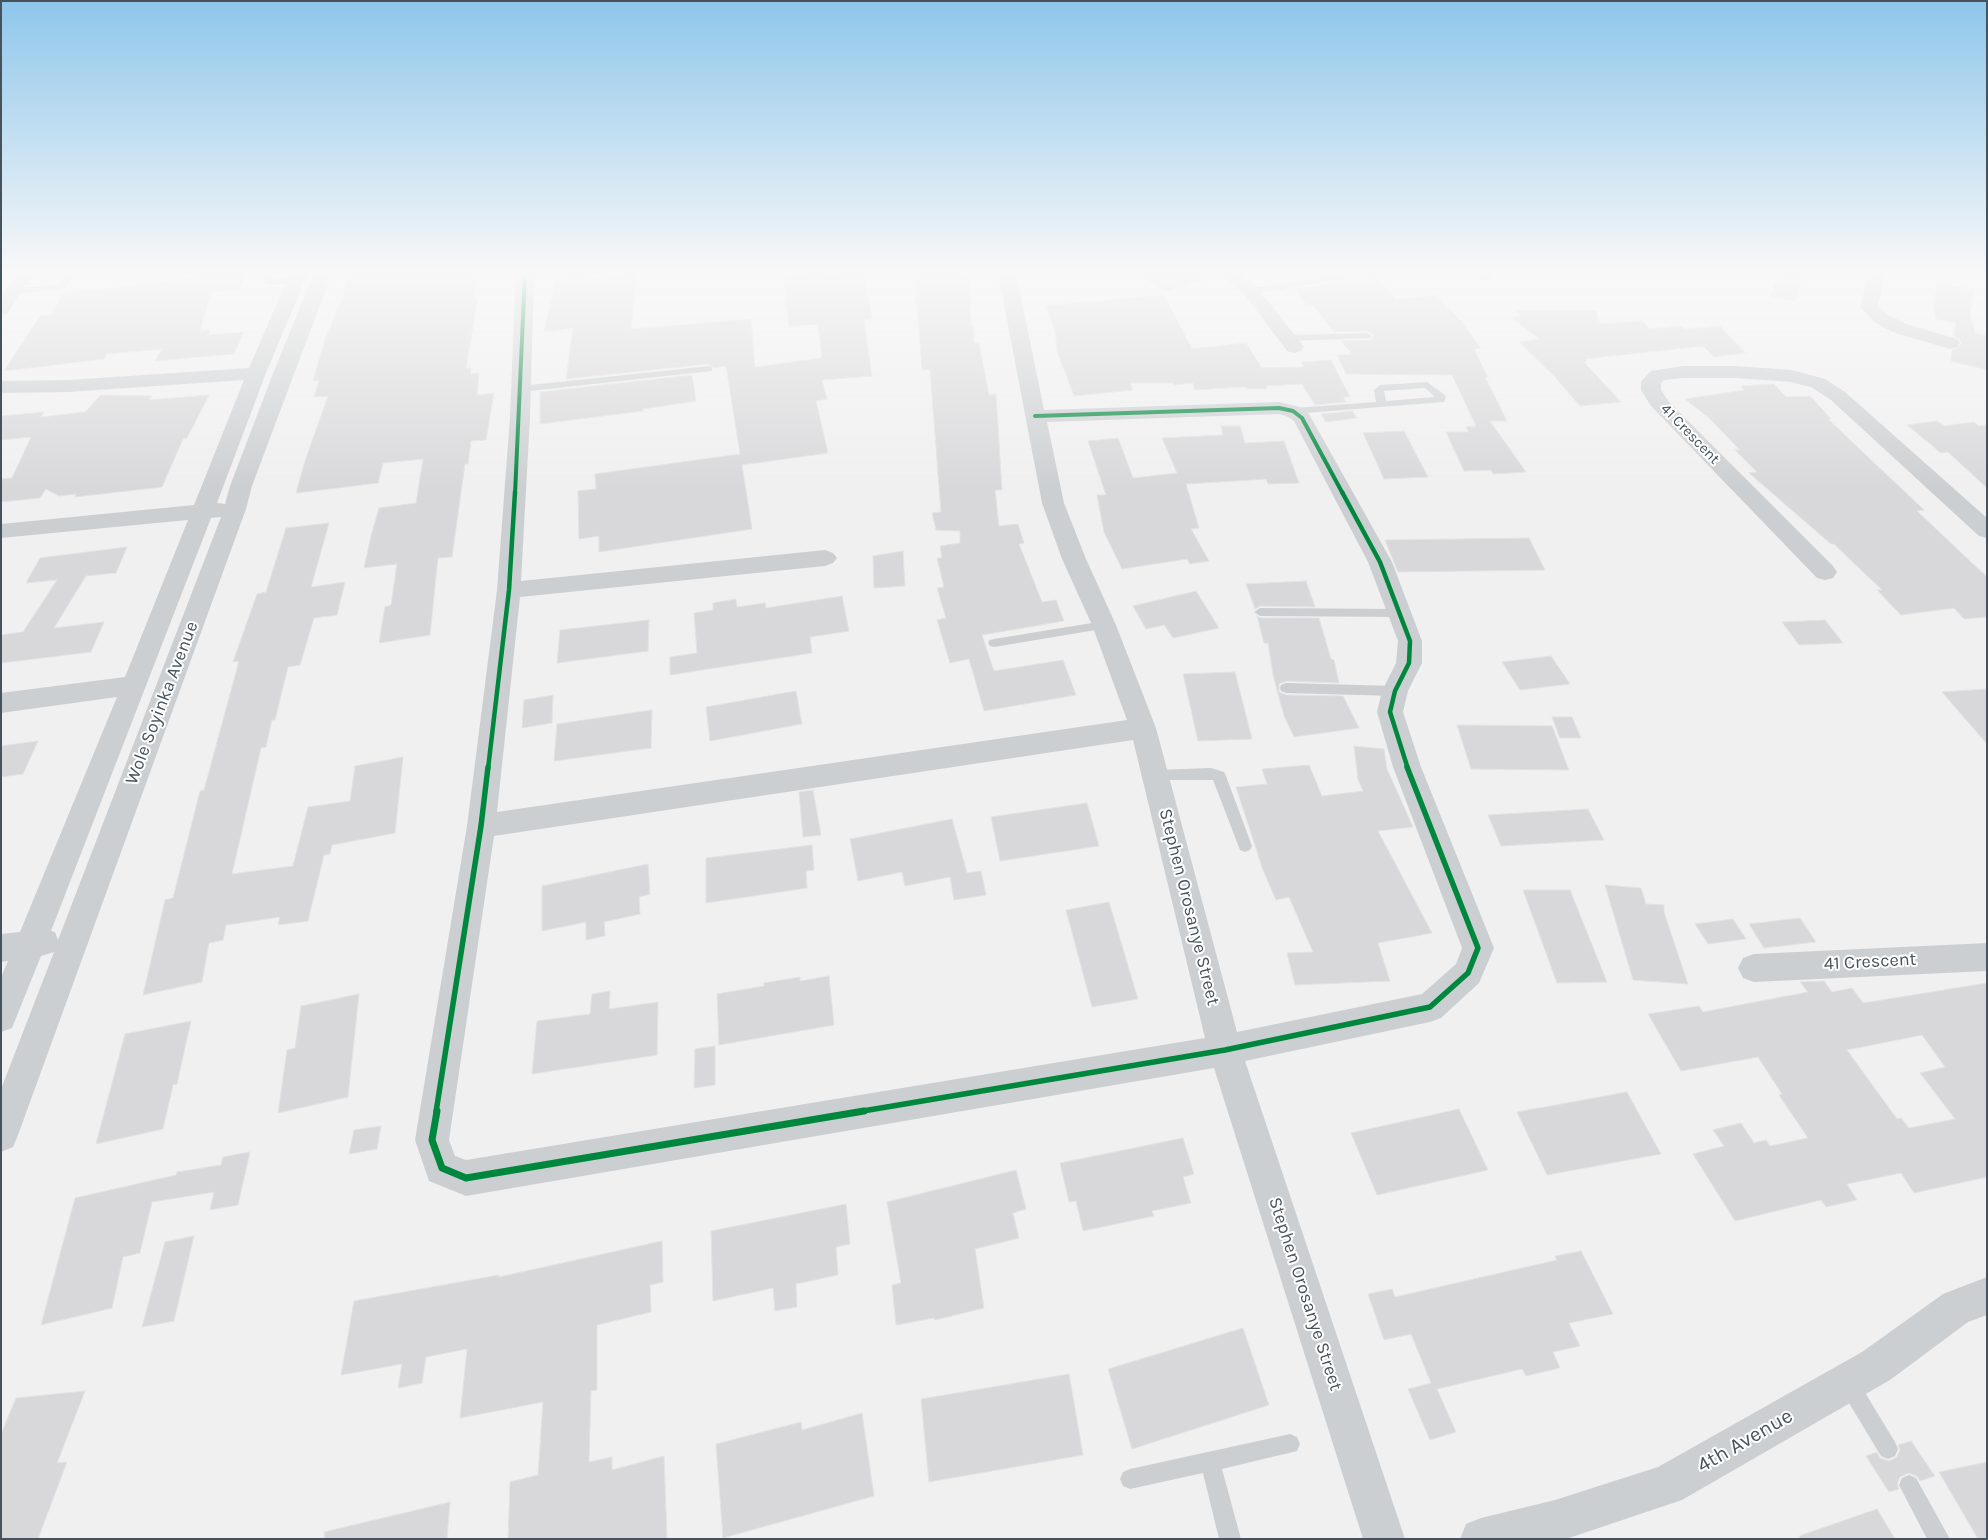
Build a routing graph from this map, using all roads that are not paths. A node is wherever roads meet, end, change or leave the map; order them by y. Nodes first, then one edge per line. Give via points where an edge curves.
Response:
1 (268, 345) edge
2 (295, 345) edge
3 (523, 345) edge
4 (1021, 345) edge
5 (709, 369) dead end
6 (256, 373) junction
7 (1, 387) edge
8 (521, 389) junction
9 (1382, 404) junction
10 (1294, 411) junction
11 (1035, 416) junction
12 (235, 509) junction
13 (203, 512) junction
14 (1, 531) edge
15 (1987, 531) edge
16 (825, 558) dead end
17 (1825, 572) dead end
18 (509, 590) junction
19 (1260, 612) dead end
20 (1399, 613) junction
21 (1104, 625) junction
22 (994, 644) dead end
23 (135, 685) junction
24 (1286, 688) dead end
25 (1395, 691) junction
26 (1, 703) edge
27 (1143, 728) junction
28 (1155, 775) junction
29 (481, 826) junction
30 (1245, 846) dead end
31 (74, 938) junction
32 (16, 946) edge
33 (1987, 957) edge
34 (1754, 968) dead end
35 (1, 1017) edge
36 (1225, 1050) junction
37 (1, 1135) edge
38 (1987, 1296) edge
39 (1848, 1382) junction
40 (1290, 1444) dead end
41 (1888, 1449) dead end
42 (1210, 1462) junction
43 (1130, 1479) dead end
44 (1908, 1485) dead end
45 (1230, 1539) edge
46 (1384, 1539) edge
47 (1481, 1539) edge
48 (1940, 1539) edge

1 - 6 street, Wole Soyinka Avenue
2 - 12 street, Wole Soyinka Avenue
3 - 8 street
4 - 11 street, Stephen Orosanye Street
5 - 8 lane
6 - 7 street via 68,386
6 - 13 street, Wole Soyinka Avenue
8 - 18 street
9 - 9 lane via 1440,400 1441,397 1427,385 1384,387 1379,390
9 - 10 lane
10 - 11 street via 1278,408
10 - 20 street via 1302,418 1380,562
11 - 21 street, Stephen Orosanye Street via 1053,503 1074,560
12 - 13 street
12 - 31 street, Wole Soyinka Avenue
13 - 14 street
13 - 23 street, Wole Soyinka Avenue
15 - 17 street, 41 Crescent via 1838,396 1818,383 1792,376 1735,372 1658,375 1651,382 1651,390 1661,406
16 - 18 street
18 - 29 street
19 - 20 lane
20 - 25 street via 1410,641 1409,663
21 - 22 lane
21 - 27 street, Stephen Orosanye Street
23 - 26 street
23 - 32 street, Wole Soyinka Avenue
24 - 25 lane
25 - 36 street via 1390,712 1407,767 1478,948 1468,974 1430,1007
27 - 28 street, Stephen Orosanye Street
27 - 29 street
28 - 30 lane via 1211,773 1219,776
28 - 36 street, Stephen Orosanye Street
29 - 36 street via 432,1140 442,1168 466,1178
31 - 32 street
31 - 37 street, Wole Soyinka Avenue
32 - 35 street, Wole Soyinka Avenue
33 - 34 street, 41 Crescent
36 - 46 street, Stephen Orosanye Street
38 - 39 street, 4th Avenue via 1956,1307 1876,1366
39 - 41 lane
39 - 47 street, 4th Avenue via 1667,1486 1555,1521
40 - 42 lane
42 - 43 lane
42 - 45 lane
44 - 48 lane

